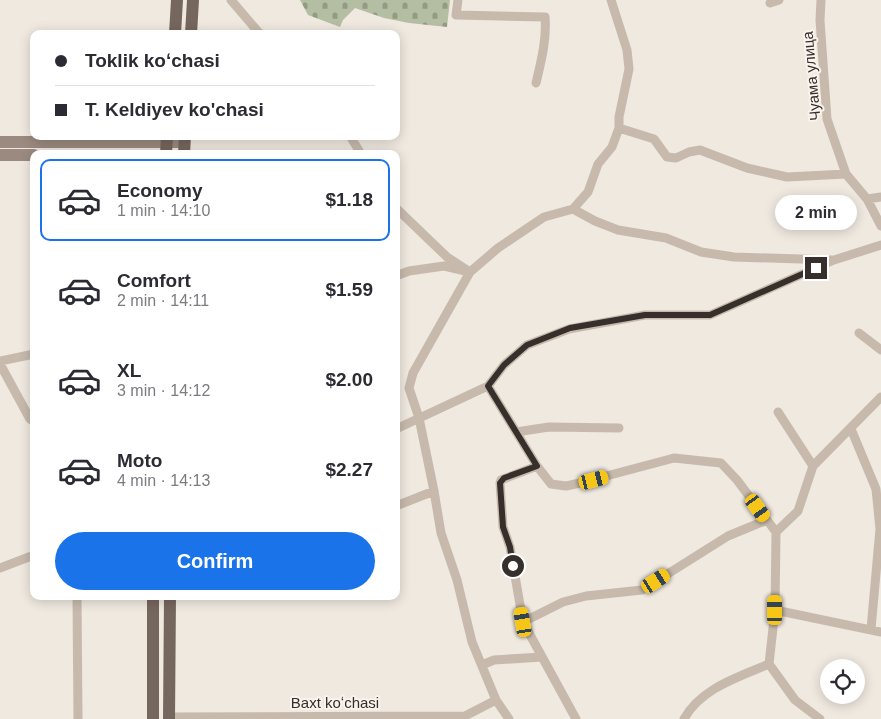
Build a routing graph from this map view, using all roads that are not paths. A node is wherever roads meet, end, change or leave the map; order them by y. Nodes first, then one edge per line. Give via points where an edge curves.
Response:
1 (177, 0) edge
2 (193, 0) edge
3 (231, 0) edge
4 (458, 0) edge
5 (611, 0) edge
6 (779, 0) edge
7 (821, 0) edge
8 (770, 3) dead end
9 (175, 30) edge
10 (191, 30) edge
11 (257, 30) edge
12 (536, 83) dead end
13 (619, 128) junction
14 (0, 142) edge
15 (166, 144) edge
16 (184, 144) edge
17 (0, 155) edge
18 (30, 155) edge
19 (846, 174) junction
20 (881, 197) edge
21 (867, 199) junction
22 (573, 209) junction
23 (400, 212) edge
24 (881, 226) edge
25 (881, 246) edge
26 (834, 260) junction
27 (470, 272) junction
28 (400, 274) edge
29 (859, 333) dead end
30 (881, 350) edge
31 (30, 355) edge
32 (0, 362) edge
33 (488, 386) junction
34 (881, 397) edge
35 (778, 412) dead end
36 (420, 418) junction
37 (30, 419) edge
38 (400, 427) edge
39 (620, 428) dead end
40 (851, 429) junction
41 (516, 432) junction
42 (537, 466) junction
43 (813, 466) junction
44 (434, 491) junction
45 (400, 504) edge
46 (767, 520) junction
47 (776, 532) junction
48 (30, 556) edge
49 (0, 568) edge
50 (77, 600) edge
51 (153, 600) edge
52 (170, 600) edge
53 (775, 610) junction
54 (523, 622) junction
55 (870, 629) junction
56 (881, 632) edge
57 (542, 657) junction
58 (770, 664) junction
59 (482, 665) junction
60 (496, 700) junction
61 (170, 718) edge
62 (78, 719) edge
63 (153, 719) edge
64 (508, 719) edge
65 (576, 719) edge
66 (684, 719) edge
67 (820, 719) edge

1 - 9 main road
2 - 10 main road
3 - 11 street
4 - 12 street via 456,15 545,17
5 - 13 street via 628,50 629,69
6 - 8 street
7 - 19 street, Чуама улица via 827,119
13 - 19 street via 654,139 667,158 700,150 747,168 787,178
13 - 22 street via 612,147 598,164 588,192
14 - 15 main road
15 - 16 main road
17 - 18 main road
19 - 21 street, Чуама улица
20 - 21 street
21 - 24 street, Чуама улица
22 - 26 street via 618,230 666,238 701,252 734,257
22 - 27 street via 544,217 498,248
23 - 27 street via 447,257
25 - 26 street
26 - 33 street via 710,315 645,315 570,328 527,345 504,365
27 - 28 street via 444,266
27 - 36 street via 413,373 409,388
29 - 30 street
31 - 32 street
32 - 37 street
33 - 36 street
33 - 41 street
34 - 40 street
35 - 43 street
36 - 38 street
36 - 44 street
39 - 41 street via 549,427
40 - 43 street
40 - 55 street via 876,489 880,521
41 - 42 street
42 - 46 street via 551,484 566,486 674,458 721,463
42 - 54 street via 504,478 500,483 503,527 510,547
43 - 47 street via 798,511
44 - 45 street
44 - 59 street via 441,533 457,580 472,642
46 - 47 street
46 - 54 street via 728,536 642,590 563,602
47 - 53 street
48 - 49 street
50 - 62 street
51 - 63 main road
52 - 61 main road
53 - 55 street
53 - 58 street
54 - 57 street
55 - 56 street
57 - 59 street via 494,660
57 - 65 street
58 - 66 street via 723,684 702,698
58 - 67 street via 795,700
59 - 60 street
60 - 61 street, Baxt koʻchasi via 465,716
60 - 64 street

